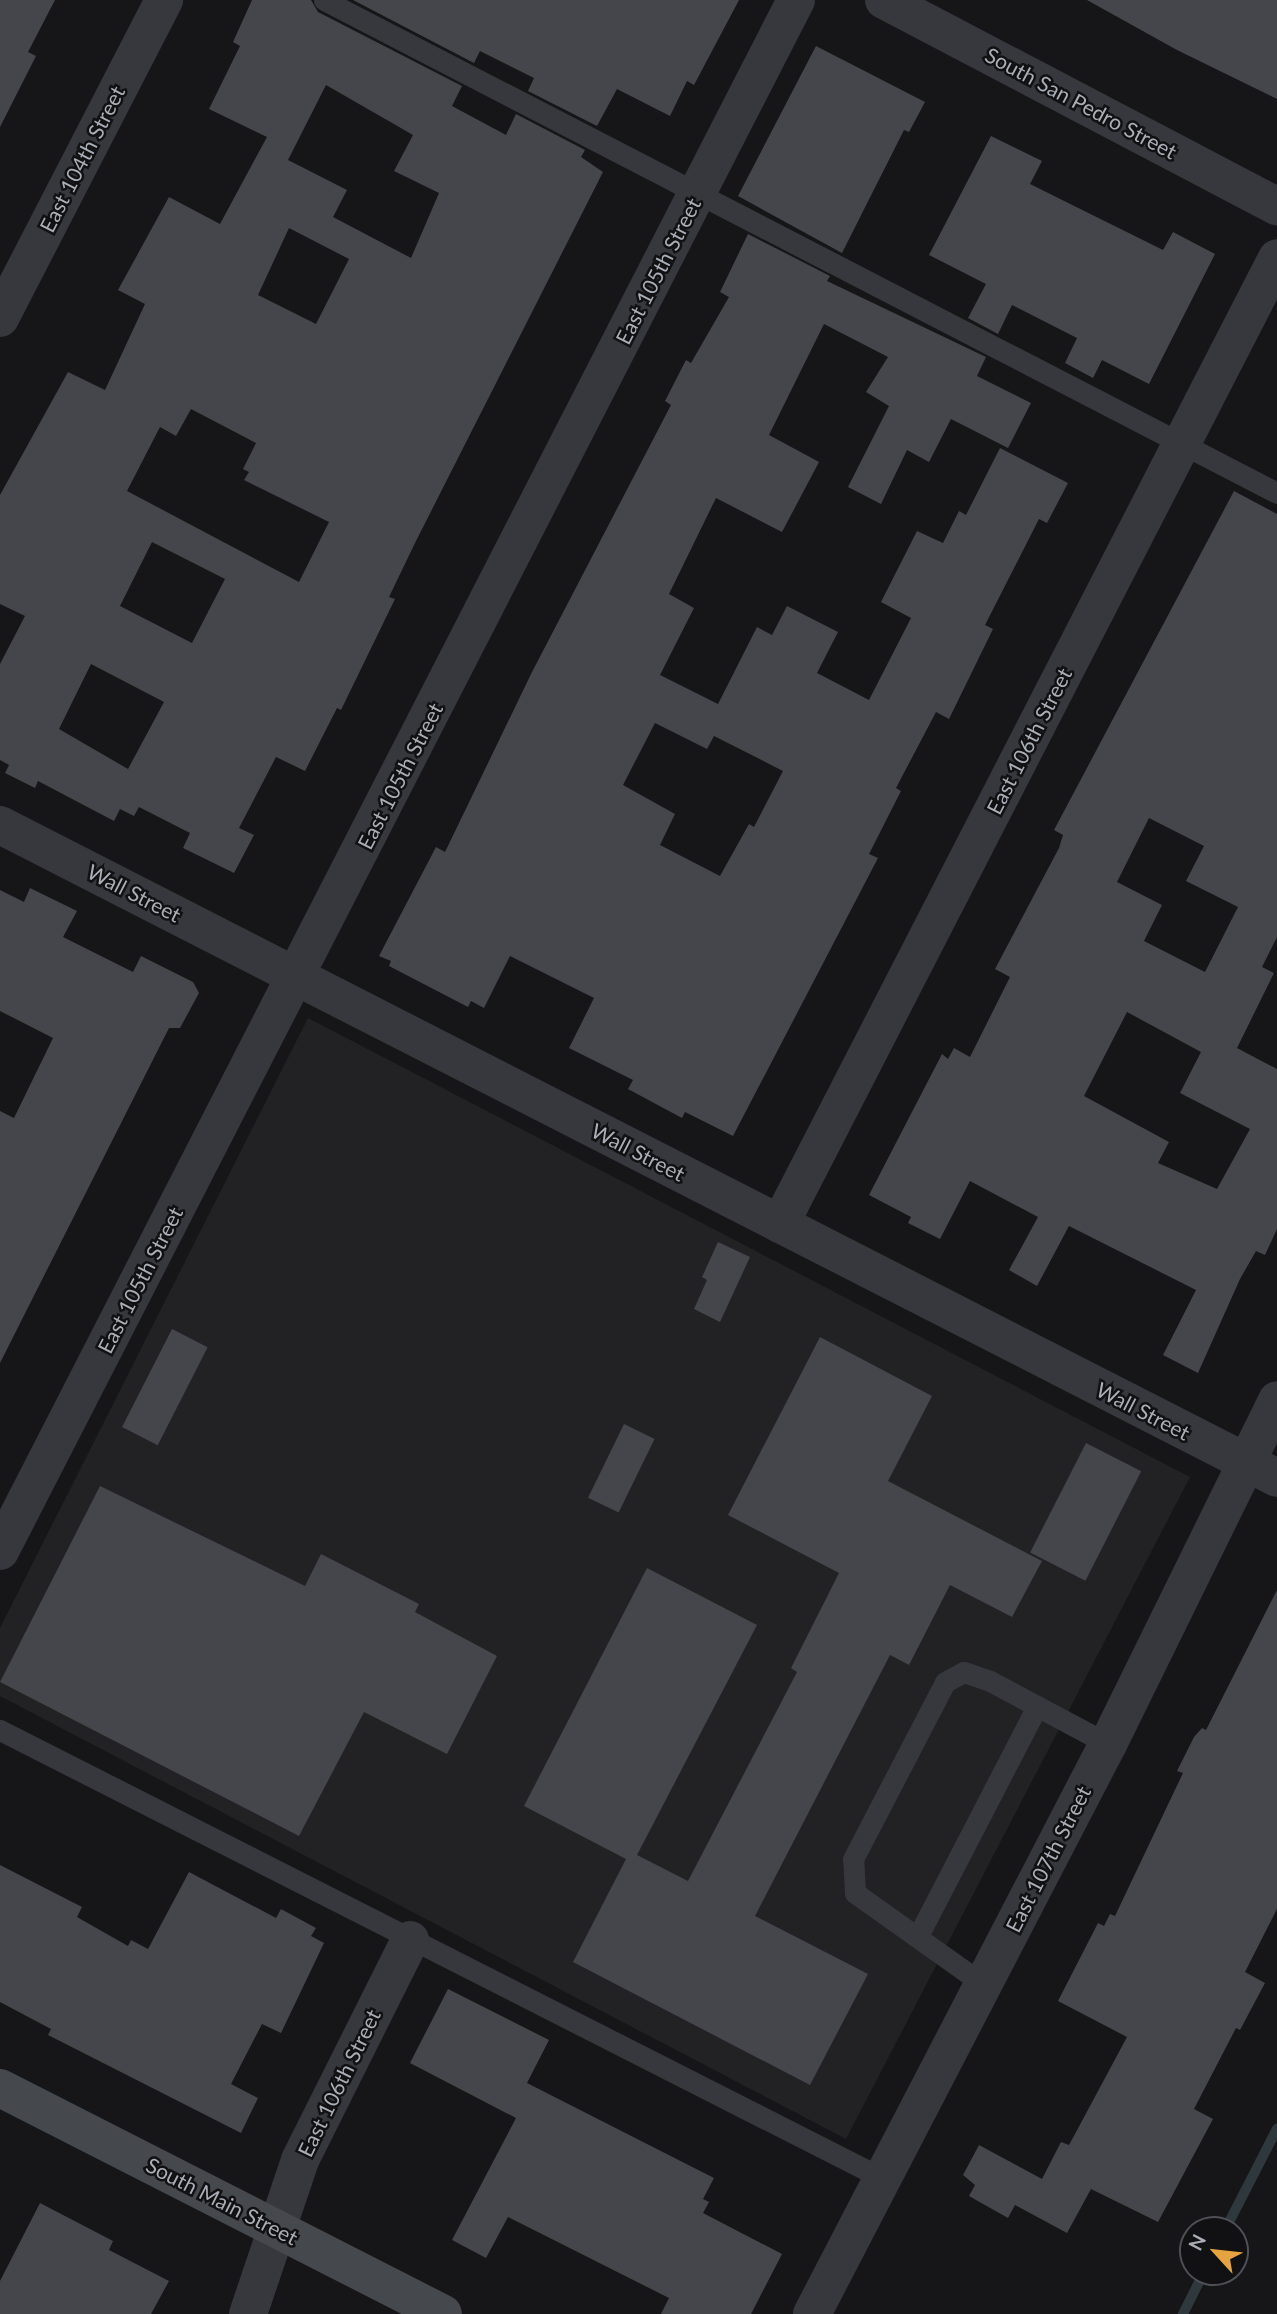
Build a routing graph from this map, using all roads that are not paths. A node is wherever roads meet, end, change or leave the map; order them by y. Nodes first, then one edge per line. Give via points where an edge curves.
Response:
1 (164, 0) edge
2 (324, 0) edge
3 (796, 0) edge
4 (884, 0) edge
5 (697, 194) junction
6 (1277, 206) edge
7 (1277, 258) edge
8 (0, 318) edge
9 (1181, 444) junction
10 (1277, 493) edge
11 (0, 825) edge
12 (297, 977) junction
13 (780, 1224) junction
14 (1277, 1400) edge
15 (1261, 1471) edge
16 (0, 1551) edge
17 (1037, 1706) junction
18 (0, 1730) edge
19 (1108, 1744) junction
20 (918, 1936) junction
21 (411, 1940) junction
22 (983, 1984) junction
23 (0, 2088) edge
24 (882, 2178) junction
25 (279, 2230) junction
26 (248, 2314) edge
27 (443, 2314) edge
28 (812, 2314) edge

1 - 8 street, East 104th Street
2 - 5 lane
3 - 5 street, East 105th Street
4 - 6 street, South San Pedro Street
5 - 9 lane
5 - 12 street, East 105th Street
7 - 9 street, East 106th Street
9 - 10 lane
9 - 13 street, East 106th Street
11 - 12 street, Wall Street
12 - 13 street, Wall Street
12 - 16 street, East 105th Street
13 - 15 street, Wall Street
14 - 15 street, East 107th Street
15 - 19 street, East 107th Street
17 - 19 lane
17 - 20 lane
17 - 20 lane via 964,1672 945,1682 853,1858 855,1893
18 - 21 lane
19 - 22 street, East 107th Street
20 - 22 lane
21 - 24 lane
21 - 25 street, East 106th Street via 329,2095 300,2160
22 - 24 street, East 107th Street
23 - 25 main road, South Main Street
24 - 28 street, East 107th Street
25 - 26 street, East 106th Street
25 - 27 main road, South Main Street

